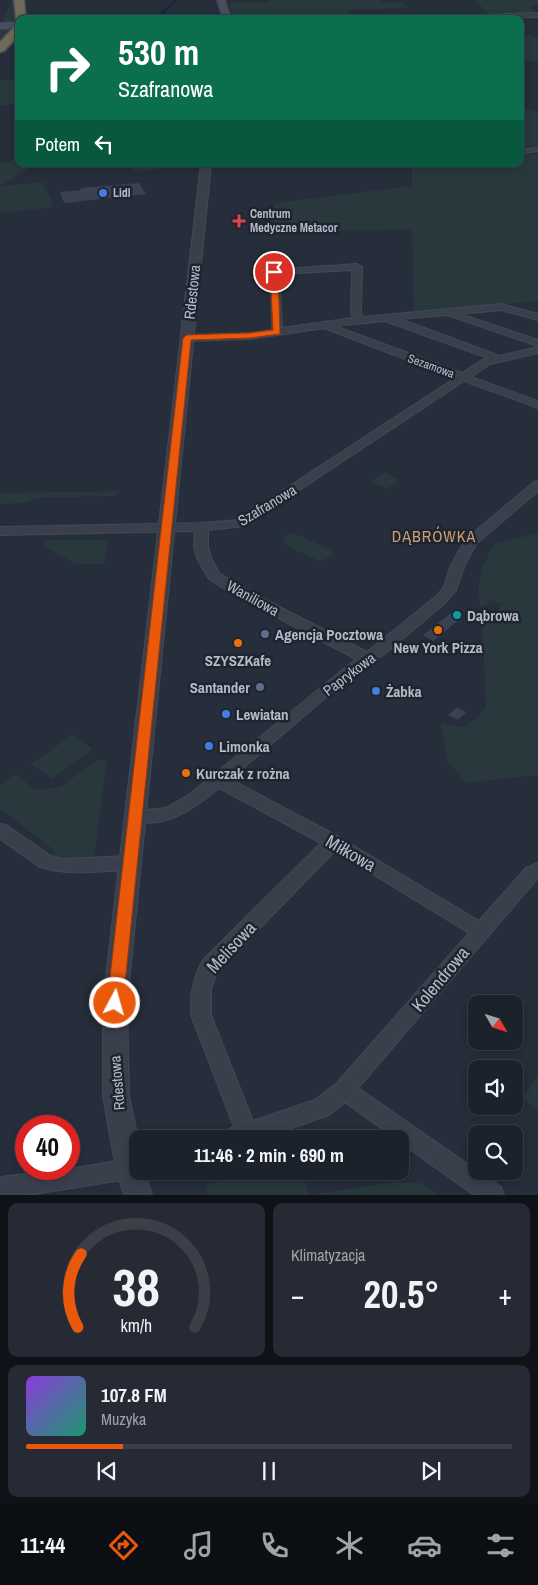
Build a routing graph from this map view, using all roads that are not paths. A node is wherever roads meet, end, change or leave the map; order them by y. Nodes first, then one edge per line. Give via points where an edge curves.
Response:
1 (19, 0) edge
2 (221, 0) edge
3 (222, 10) junction
4 (21, 15) edge
5 (218, 15) edge
6 (226, 15) edge
7 (524, 15) edge
8 (538, 15) edge
9 (15, 31) edge
10 (0, 48) edge
11 (538, 149) edge
12 (524, 151) edge
13 (206, 167) edge
14 (445, 312) junction
15 (538, 317) edge
16 (385, 318) junction
17 (359, 320) junction
18 (325, 324) junction
19 (277, 332) junction
20 (187, 338) junction
21 (538, 343) edge
22 (538, 350) edge
23 (497, 358) junction
24 (462, 377) junction
25 (538, 405) edge
26 (535, 490) edge
27 (166, 527) junction
28 (202, 527) junction
29 (0, 531) edge
30 (366, 658) junction
31 (219, 780) junction
32 (136, 816) junction
33 (0, 830) edge
34 (333, 842) junction
35 (130, 863) junction
36 (538, 870) edge
37 (481, 931) junction
38 (344, 1090) junction
39 (237, 1130) edge
40 (257, 1130) edge
41 (129, 1149) edge
42 (129, 1170) edge
43 (136, 1180) edge
44 (0, 1188) edge
45 (138, 1195) edge
46 (493, 1195) edge

1 - 4 highway
2 - 3 main road
3 - 5 main road
3 - 6 main road
7 - 8 street
9 - 10 highway
11 - 12 street
13 - 20 street, Rdestowa
14 - 15 street via 506,307
14 - 16 street
14 - 21 street
16 - 17 street
16 - 23 street
17 - 18 street
17 - 19 street via 356,312 358,267 274,272
18 - 19 street
18 - 24 street, Sezamowa
19 - 20 street
20 - 27 street, Rdestowa
22 - 23 street, Szafranowa
23 - 24 street, Szafranowa
24 - 25 street, Sezamowa
24 - 28 street, Szafranowa via 250,518 233,525
26 - 30 street, Paprykowa via 471,542 449,590 439,602 378,652
27 - 28 street, Szafranowa
27 - 29 street, Szafranowa
27 - 32 street, Rdestowa
28 - 30 street, Waniliowa via 201,547 214,576
30 - 31 street, Paprykowa
31 - 32 street, Paprykowa via 176,812 162,816
31 - 34 street, Miłkowa
32 - 35 street, Rdestowa
33 - 35 street via 46,862 62,866
34 - 37 street, Miłkowa
34 - 39 street, Melisowa via 210,966 203,977 199,994 201,1015
35 - 41 street, Rdestowa via 115,1003 114,1048 116,1096
36 - 37 street, Kolendrowa
37 - 38 street, Kolendrowa
38 - 40 street, Kolendrowa via 322,1108
38 - 46 street
42 - 44 street
43 - 45 street, Rdestowa

